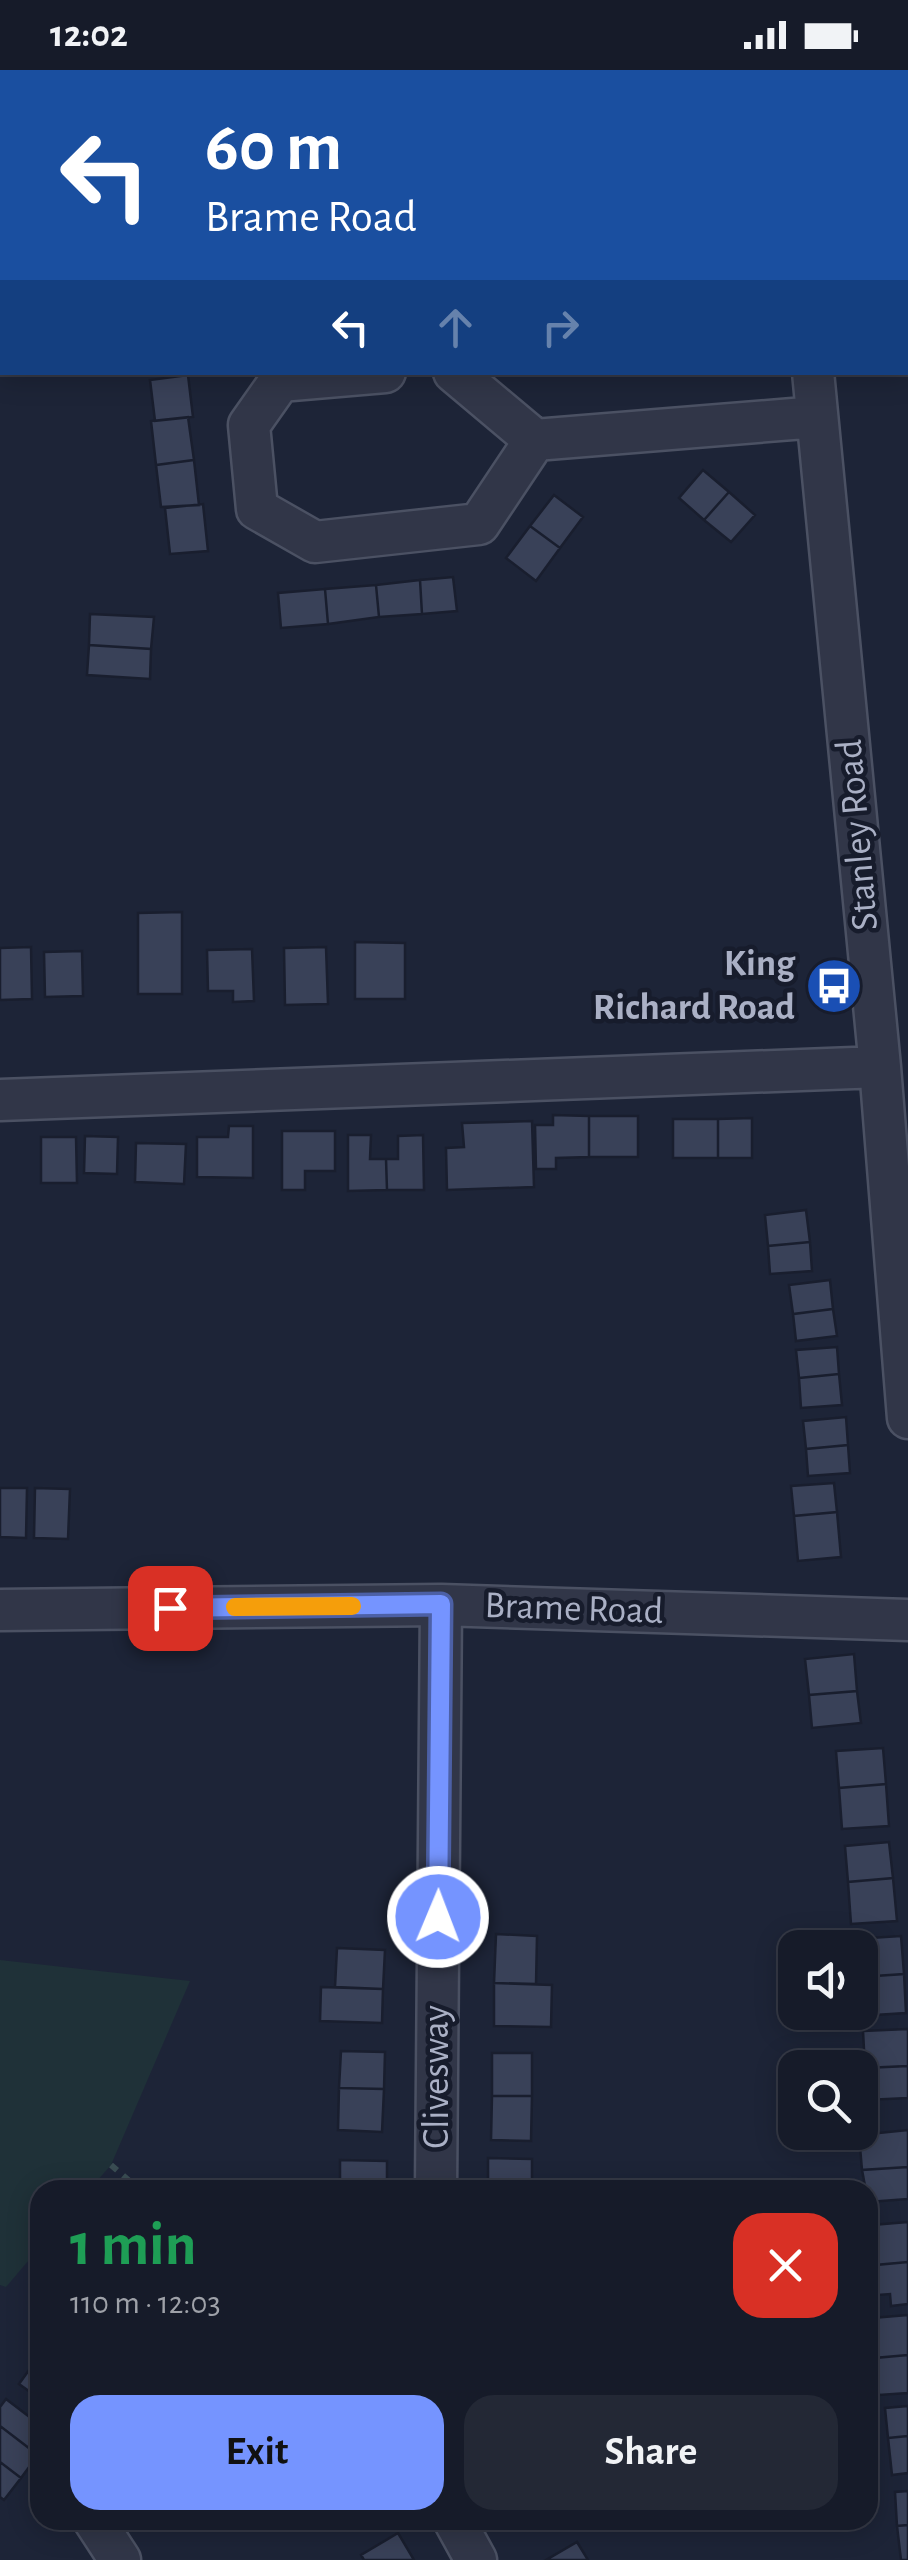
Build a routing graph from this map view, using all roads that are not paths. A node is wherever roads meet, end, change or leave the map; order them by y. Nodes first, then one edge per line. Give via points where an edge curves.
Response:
1 (350, 375) edge
2 (458, 375) edge
3 (813, 375) edge
4 (817, 417) junction
5 (535, 440) junction
6 (880, 1068) junction
7 (0, 1100) edge
8 (908, 1418) edge
9 (441, 1604) junction
10 (0, 1610) edge
11 (908, 1620) edge
12 (436, 2180) edge
13 (100, 2530) edge
14 (460, 2530) edge
15 (120, 2560) edge
16 (476, 2560) edge

1 - 5 street via 280,381 249,425 257,509 315,542 479,524
2 - 5 street
3 - 4 street, Stanley Road
4 - 5 street
4 - 6 street, Stanley Road
6 - 7 street
6 - 8 street, Stanley Road
9 - 10 street, Brame Road
9 - 11 street, Brame Road
9 - 12 street, Clivesway
13 - 15 street
14 - 16 street

